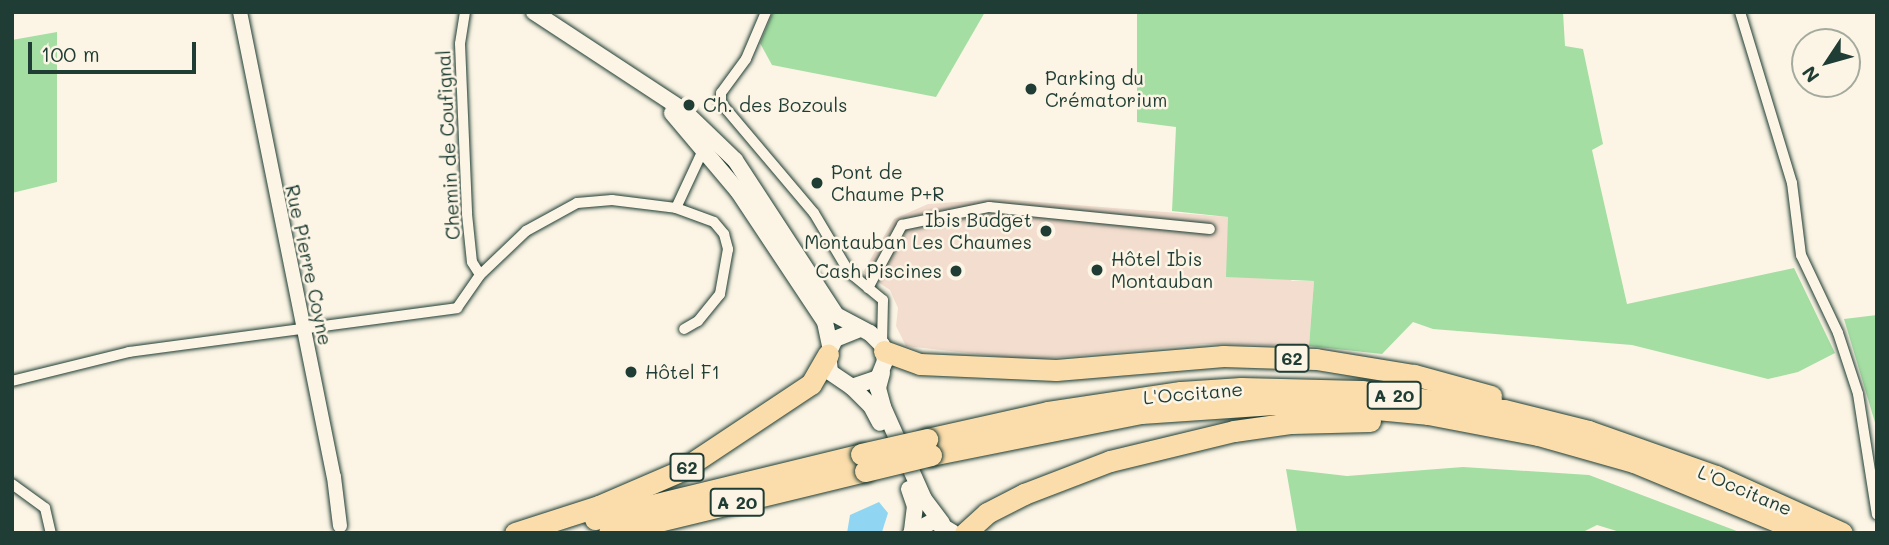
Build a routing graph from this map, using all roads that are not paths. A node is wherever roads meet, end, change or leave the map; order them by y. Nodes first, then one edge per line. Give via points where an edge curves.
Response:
1 (240, 12) edge
2 (465, 12) edge
3 (534, 12) edge
4 (766, 12) edge
5 (1740, 12) edge
6 (649, 88) junction
7 (704, 148) junction
8 (722, 168) junction
9 (691, 177) junction
10 (766, 206) junction
11 (676, 208) junction
12 (1210, 229) dead end
13 (480, 275) junction
14 (868, 288) junction
15 (885, 306) junction
16 (301, 325) junction
17 (684, 329) dead end
18 (859, 330) junction
19 (829, 350) junction
20 (883, 355) junction
21 (12, 381) edge
22 (852, 387) junction
23 (1588, 431) junction
24 (1538, 435) junction
25 (929, 447) junction
26 (863, 463) junction
27 (12, 484) edge
28 (1877, 515) edge
29 (340, 526) dead end
30 (948, 528) edge
31 (912, 532) edge
32 (51, 533) edge
33 (515, 533) edge
34 (536, 533) edge
35 (609, 533) edge
36 (965, 533) edge
37 (1805, 533) edge
38 (1842, 533) edge

1 - 16 street, Rue Pierre Coyne
2 - 13 street, Chemin de Coufignal via 460,44 467,214 472,262
3 - 6 main road
4 - 14 street via 746,59 720,93 721,103 818,219 849,272
5 - 28 street via 1792,183 1801,255 1838,333 1858,394
6 - 7 main road
6 - 10 main road via 683,110 724,147
7 - 8 main road
7 - 9 street
7 - 10 main road via 719,151
8 - 9 street via 707,164
8 - 19 main road via 825,322
9 - 11 street
10 - 18 main road via 836,315
11 - 13 street via 648,201 577,203 526,232
11 - 17 street via 714,222 728,249 720,294 698,321
12 - 14 street via 989,207 902,225
13 - 16 street via 457,308
14 - 15 street
15 - 18 street via 879,318
15 - 20 street
16 - 21 street via 129,352
16 - 29 street, Rue Pierre Coyne
18 - 19 main road via 842,334
18 - 20 main road
19 - 22 main road via 830,372
19 - 33 highway, 62 via 811,384 680,471 598,506
20 - 22 main road via 870,384
20 - 23 highway, 62 via 920,364 1056,370 1223,356 1316,359 1425,378 1532,407
20 - 30 main road via 878,388 883,407 924,499
22 - 31 main road via 871,406 912,495
23 - 25 highway, L'Occitane / A 20 via 1435,399 1253,388 1114,400
23 - 38 highway, L'Occitane / A 20 via 1716,476
24 - 25 highway, L'Occitane / A 20 via 1428,414 1274,404 1141,413
24 - 36 highway via 1350,420 1234,430 1059,478 987,513
24 - 37 highway, L'Occitane / A 20 via 1634,462
25 - 26 highway, L'Occitane / A 20, bridge
26 - 34 highway, L'Occitane / A 20
26 - 35 highway, L'Occitane / A 20
27 - 32 street via 46,508
30 - 31 main road via 926,522

